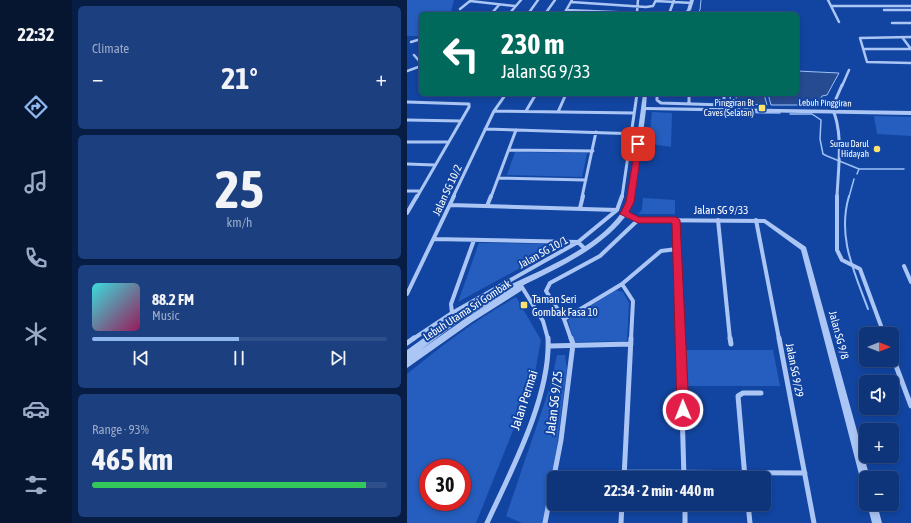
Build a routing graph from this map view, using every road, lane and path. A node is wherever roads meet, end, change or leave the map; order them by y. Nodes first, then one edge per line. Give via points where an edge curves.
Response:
1 (465, 0) edge
2 (491, 0) edge
3 (521, 0) edge
4 (538, 0) edge
5 (555, 0) edge
6 (639, 0) edge
7 (828, 0) edge
8 (470, 1) junction
9 (572, 1) edge
10 (656, 1) edge
11 (674, 1) edge
12 (692, 1) edge
13 (487, 3) junction
14 (499, 5) junction
15 (515, 6) junction
16 (638, 6) junction
17 (833, 6) junction
18 (911, 6) edge
19 (460, 9) dead end
20 (567, 10) joint
21 (884, 10) dead end
22 (911, 10) edge
23 (493, 12) edge
24 (510, 12) edge
25 (529, 12) edge
26 (546, 12) edge
27 (614, 12) edge
28 (637, 12) edge
29 (670, 12) edge
30 (687, 12) edge
31 (839, 22) dead end
32 (892, 23) dead end
33 (911, 23) edge
34 (902, 37) junction
35 (911, 37) edge
36 (419, 40) edge
37 (411, 42) dead end
38 (863, 49) junction
39 (911, 49) edge
40 (414, 55) dead end
41 (419, 62) edge
42 (911, 63) edge
43 (419, 66) edge
44 (849, 70) dead end
45 (407, 71) edge
46 (504, 96) edge
47 (535, 96) edge
48 (565, 96) edge
49 (637, 96) edge
50 (644, 96) edge
51 (657, 96) edge
52 (689, 96) edge
53 (724, 96) edge
54 (407, 102) edge
55 (689, 103) junction
56 (724, 107) junction
57 (643, 108) junction
58 (657, 108) junction
59 (494, 111) junction
60 (526, 111) junction
61 (558, 112) junction
62 (833, 112) junction
63 (634, 113) junction
64 (911, 113) edge
65 (642, 117) junction
66 (407, 120) edge
67 (461, 121) junction
68 (485, 130) junction
69 (516, 130) junction
70 (596, 132) junction
71 (630, 133) junction
72 (640, 134) junction
73 (407, 142) edge
74 (447, 142) junction
75 (509, 150) junction
76 (593, 150) junction
77 (407, 164) edge
78 (435, 164) junction
79 (499, 178) junction
80 (586, 180) junction
81 (407, 191) edge
82 (419, 191) junction
83 (450, 205) junction
84 (487, 206) junction
85 (580, 208) junction
86 (617, 210) junction
87 (407, 213) edge
88 (624, 214) junction
89 (638, 220) junction
90 (676, 220) junction
91 (718, 220) junction
92 (756, 220) junction
93 (434, 239) junction
94 (474, 240) junction
95 (578, 242) junction
96 (585, 249) junction
97 (677, 249) junction
98 (904, 266) dead end
99 (911, 282) edge
100 (622, 284) junction
101 (521, 285) junction
102 (407, 294) edge
103 (452, 313) junction
104 (564, 319) junction
105 (881, 327) edge
106 (407, 343) edge
107 (573, 344) junction
108 (631, 344) junction
109 (731, 344) dead end
110 (549, 346) junction
111 (407, 355) edge
112 (407, 364) edge
113 (896, 367) edge
114 (761, 393) dead end
115 (911, 406) edge
116 (624, 471) edge
117 (684, 471) edge
118 (745, 471) edge
119 (863, 471) edge
120 (805, 474) junction
121 (771, 475) edge
122 (622, 511) edge
123 (685, 511) edge
124 (749, 511) edge
125 (874, 511) edge
126 (489, 522) edge
127 (545, 523) edge
128 (621, 523) edge
129 (685, 523) edge
130 (750, 523) edge
131 (814, 523) edge
132 (877, 523) edge

1 - 8 street
2 - 13 street
3 - 15 street
4 - 25 street
5 - 26 street
6 - 16 street
7 - 17 street
8 - 13 street
8 - 19 street
9 - 16 street
9 - 20 street
10 - 11 street
10 - 16 street via 651,7
11 - 12 street
11 - 29 street
12 - 30 street
13 - 14 street
14 - 15 street
14 - 23 street
15 - 24 street
16 - 28 street
17 - 18 street
17 - 31 street
20 - 27 street
21 - 22 street
32 - 33 street
34 - 35 street
34 - 38 street via 862,37 860,38
34 - 39 street
36 - 37 street
38 - 39 street
38 - 42 street via 869,63
40 - 41 street
43 - 45 street
44 - 62 street via 832,108
46 - 59 street, Jalan SG 10/2
47 - 60 street
48 - 61 street
49 - 63 street
50 - 57 street, Lebuh Utama Sri Gombak
50 - 58 street
51 - 55 street via 661,103
52 - 55 street
53 - 56 street
54 - 67 street via 465,102 469,107
55 - 56 street
56 - 58 street, Lebuh Pinggiran
56 - 62 street, Lebuh Pinggiran
57 - 58 street, Lebuh Pinggiran
57 - 65 street, Lebuh Utama Sri Gombak
58 - 65 street
59 - 60 street
59 - 68 street, Jalan SG 10/2
60 - 61 street
61 - 63 street
62 - 64 street, Lebuh Pinggiran
62 - 105 street via 837,118 839,156 837,250 839,257 858,267
63 - 71 street
65 - 72 street, Lebuh Utama Sri Gombak
66 - 67 street
67 - 74 street
68 - 69 street
68 - 83 street, Jalan SG 10/2
69 - 70 street
69 - 75 street
70 - 71 street
70 - 76 street
71 - 72 street
71 - 86 street via 621,202
72 - 88 street, Lebuh Utama Sri Gombak via 632,195
73 - 74 street
74 - 78 street
75 - 76 street
75 - 79 street
76 - 80 street
77 - 78 street
78 - 82 street
79 - 80 street
79 - 84 street
80 - 85 street
81 - 82 street
82 - 87 street
83 - 84 street
83 - 93 street, Jalan SG 10/2
84 - 85 street
85 - 86 street
86 - 95 street, Jalan SG 10/1
88 - 89 street, Jalan SG 9/33
88 - 96 street, Lebuh Utama Sri Gombak
89 - 90 street, Jalan SG 9/33
89 - 104 street, Jalan SG 9/25 via 600,256 551,283 546,291
90 - 91 street, Jalan SG 9/33
90 - 97 street
91 - 92 street, Jalan SG 9/33
91 - 109 street
92 - 119 street, Jalan SG 9/8 via 765,221 804,249
92 - 120 street, Jalan SG 9/29
93 - 94 street
93 - 102 street, Jalan SG 10/2
94 - 95 street
94 - 103 street via 451,304
95 - 96 street
95 - 103 street, Jalan SG 10/1
96 - 101 street, Lebuh Utama Sri Gombak
97 - 100 street via 661,251
97 - 117 street
98 - 99 street
100 - 104 street
100 - 108 street via 633,302
101 - 110 street, Jalan Permai via 545,324
101 - 111 street, Lebuh Utama Sri Gombak via 504,291 451,323
101 - 112 street, Lebuh Utama Sri Gombak
103 - 106 street, Jalan SG 10/1
104 - 107 street, Jalan SG 9/25
107 - 108 street
107 - 110 street
107 - 127 street, Jalan SG 9/25 via 561,440
108 - 116 street
110 - 126 street, Jalan Permai via 543,381 526,431
113 - 115 street
114 - 118 street via 743,393 738,396
120 - 121 street
120 - 131 street, Jalan SG 9/29
122 - 128 street
123 - 129 street
124 - 130 street
125 - 132 street

